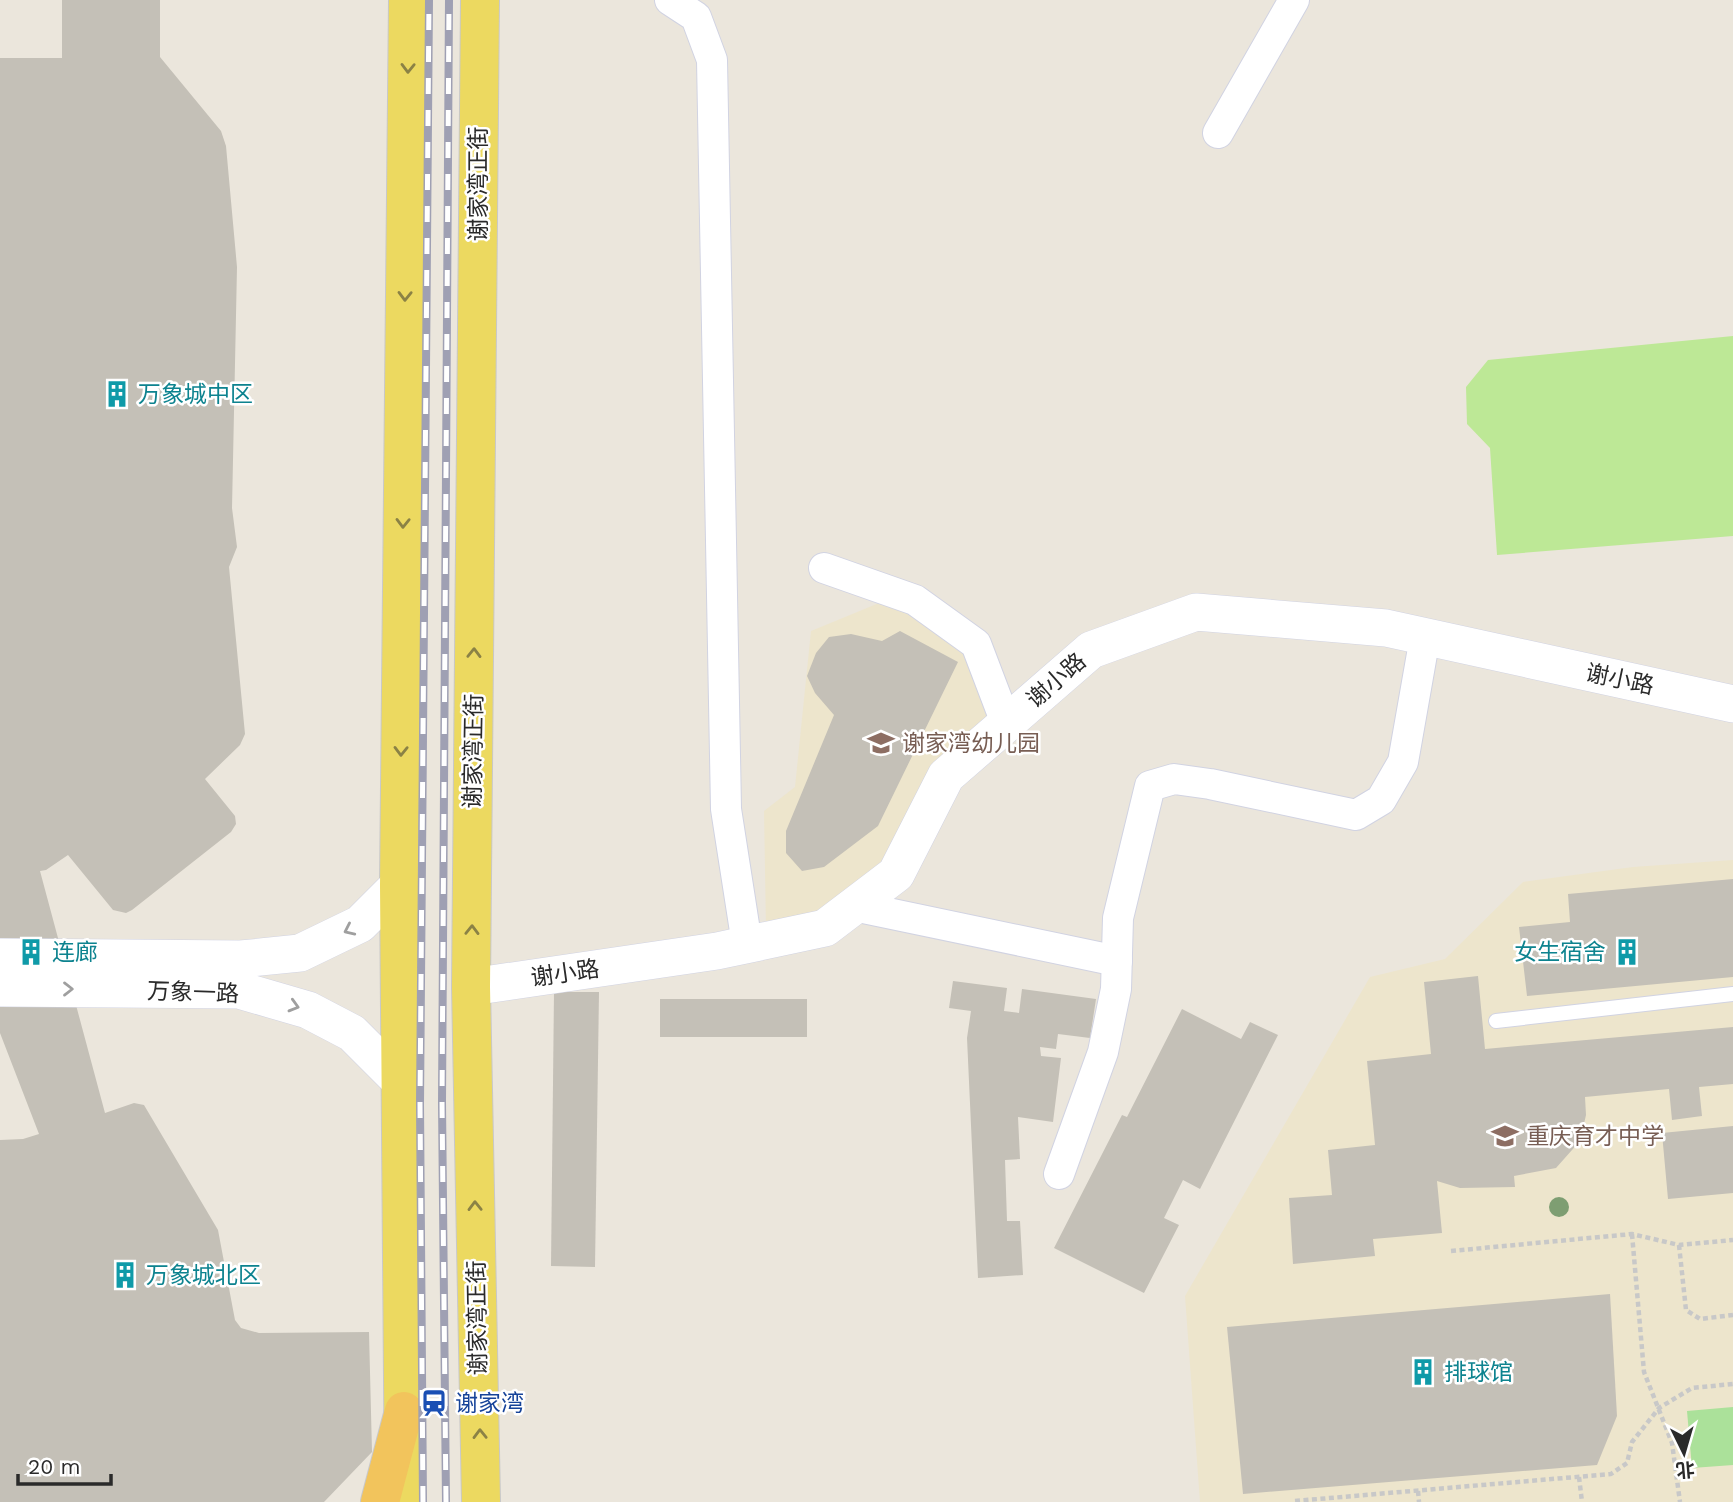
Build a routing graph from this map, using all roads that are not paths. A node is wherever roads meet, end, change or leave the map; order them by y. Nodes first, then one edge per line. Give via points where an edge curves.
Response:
1 (408, 0) edge
2 (480, 0) edge
3 (670, 0) edge
4 (1294, 0) edge
5 (1218, 133) dead end
6 (824, 568) dead end
7 (1425, 636) junction
8 (1733, 704) edge
9 (1006, 723) junction
10 (399, 885) junction
11 (854, 906) junction
12 (747, 944) junction
13 (0, 957) edge
14 (1117, 961) junction
15 (471, 987) junction
16 (0, 988) edge
17 (1733, 994) edge
18 (1496, 1021) dead end
19 (400, 1081) junction
20 (1059, 1174) dead end
21 (404, 1411) junction
22 (380, 1502) edge
23 (404, 1502) edge
24 (481, 1502) edge

1 -> 10 main road
15 -> 2 main road, 谢家湾正街
3 - 12 street via 695,17 712,61 726,809
4 - 5 street
6 - 9 street via 915,600 976,644
7 - 8 street, 谢小路
7 - 9 street, 谢小路 via 1386,628 1196,612 1091,650
7 - 14 street via 1403,762 1381,800 1356,816 1210,784 1174,779 1150,786 1118,918
9 - 11 street, 谢小路 via 946,776 896,874
10 -> 13 street, 万象一路 via 360,925 300,953 241,959
10 - 19 main road
11 - 12 street, 谢小路 via 825,928
11 - 14 street
12 - 15 street, 谢小路
14 - 20 street via 1103,1052
24 -> 15 main road, 谢家湾正街
16 -> 19 street, 万象一路 via 239,990 308,1010 352,1033
17 - 18 lane
19 - 21 main road
21 - 22 highway
21 - 23 main road

